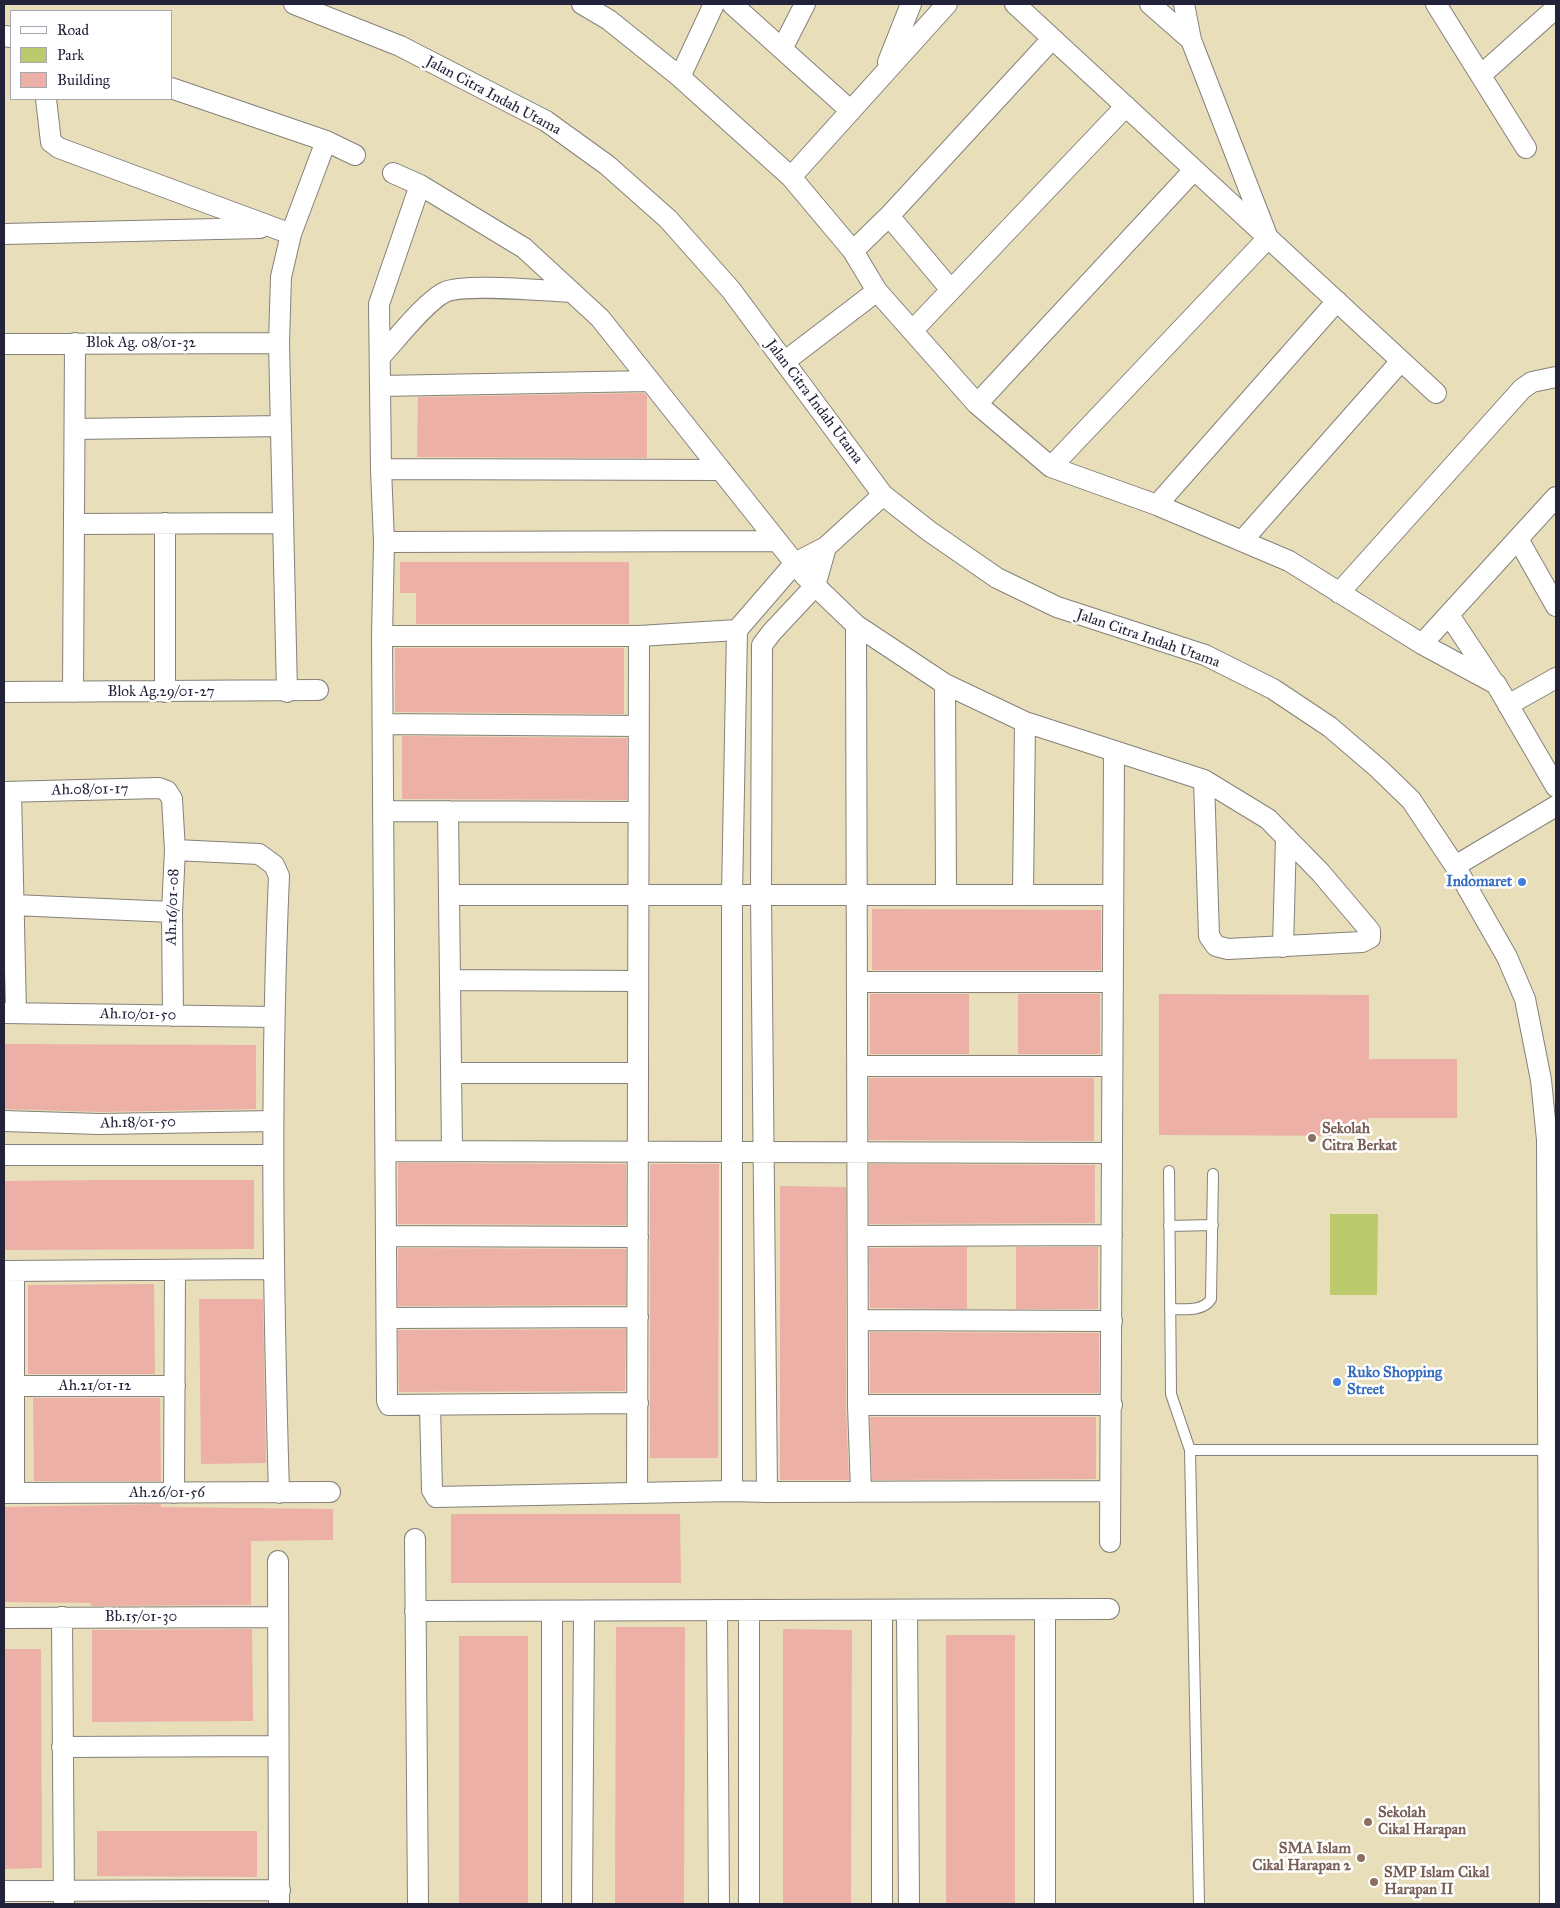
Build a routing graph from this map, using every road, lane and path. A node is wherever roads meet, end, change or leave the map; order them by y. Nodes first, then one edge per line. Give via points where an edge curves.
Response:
1 (294, 4) edge
2 (582, 4) edge
3 (714, 4) edge
4 (732, 4) edge
5 (805, 4) edge
6 (911, 4) edge
7 (947, 4) edge
8 (1015, 4) edge
9 (1150, 4) edge
10 (1184, 4) edge
11 (1436, 4) edge
12 (1556, 8) edge
13 (613, 12) edge
14 (1052, 39) junction
15 (1191, 40) junction
16 (782, 49) junction
17 (883, 74) junction
18 (1481, 75) junction
19 (680, 77) junction
20 (172, 88) edge
21 (46, 100) edge
22 (1126, 106) junction
23 (851, 111) junction
24 (326, 141) junction
25 (1526, 148) dead end
26 (355, 155) dead end
27 (1194, 170) junction
28 (393, 173) dead end
29 (791, 177) junction
30 (420, 185) junction
31 (889, 216) junction
32 (270, 228) junction
33 (4, 234) edge
34 (291, 234) junction
35 (1268, 238) junction
36 (853, 251) junction
37 (877, 290) junction
38 (951, 290) junction
39 (572, 292) junction
40 (1337, 301) junction
41 (913, 330) junction
42 (75, 343) junction
43 (279, 343) junction
44 (4, 344) edge
45 (380, 357) junction
46 (1401, 361) junction
47 (784, 362) junction
48 (1556, 377) edge
49 (650, 381) junction
50 (380, 386) junction
51 (1436, 393) dead end
52 (976, 404) junction
53 (281, 426) junction
54 (75, 429) junction
55 (1051, 467) junction
56 (381, 469) junction
57 (721, 470) junction
58 (883, 495) junction
59 (1556, 497) edge
60 (1157, 505) junction
61 (165, 523) junction
62 (283, 523) junction
63 (74, 524) junction
64 (1518, 539) junction
65 (777, 541) junction
66 (384, 542) junction
67 (1242, 542) junction
68 (826, 547) junction
69 (795, 563) junction
70 (815, 586) junction
71 (1339, 592) junction
72 (1556, 606) edge
73 (1448, 616) junction
74 (856, 625) junction
75 (737, 630) junction
76 (382, 636) junction
77 (638, 636) junction
78 (1422, 644) junction
79 (1556, 678) edge
80 (945, 684) junction
81 (1496, 684) junction
82 (318, 690) dead end
83 (4, 692) edge
84 (73, 692) junction
85 (165, 692) junction
86 (287, 692) junction
87 (1508, 705) junction
88 (1025, 722) junction
89 (383, 724) junction
90 (638, 726) junction
91 (1114, 751) junction
92 (1204, 780) junction
93 (1556, 787) edge
94 (7, 792) edge
95 (172, 799) joint
96 (1556, 806) edge
97 (384, 811) junction
98 (448, 811) junction
99 (638, 812) junction
100 (1286, 837) junction
101 (175, 850) junction
102 (1455, 866) junction
103 (856, 894) junction
104 (946, 894) junction
105 (1023, 894) junction
106 (449, 895) junction
107 (638, 895) junction
108 (732, 895) junction
109 (761, 895) junction
110 (1113, 895) junction
111 (14, 905) junction
112 (172, 912) junction
113 (1283, 947) junction
114 (450, 980) junction
115 (638, 981) junction
116 (857, 982) junction
117 (1113, 982) junction
118 (10, 1012) edge
119 (173, 1016) junction
120 (272, 1017) junction
121 (857, 1066) junction
122 (1112, 1066) junction
123 (451, 1073) junction
124 (638, 1073) junction
125 (4, 1121) edge
126 (273, 1121) junction
127 (387, 1151) junction
128 (452, 1151) junction
129 (638, 1152) junction
130 (732, 1152) junction
131 (763, 1152) junction
132 (858, 1152) junction
133 (1112, 1153) junction
134 (4, 1155) edge
135 (272, 1155) junction
136 (1169, 1171) dead end
137 (1213, 1174) dead end
138 (1213, 1225) junction
139 (1169, 1226) junction
140 (1112, 1235) junction
141 (388, 1236) junction
142 (858, 1236) junction
143 (638, 1237) junction
144 (273, 1269) junction
145 (9, 1271) edge
146 (175, 1271) junction
147 (1170, 1309) junction
148 (638, 1317) junction
149 (388, 1318) junction
150 (858, 1320) junction
151 (1112, 1321) junction
152 (14, 1386) junction
153 (175, 1386) junction
154 (638, 1403) junction
155 (430, 1405) junction
156 (858, 1405) junction
157 (1112, 1405) junction
158 (1190, 1450) junction
159 (1548, 1450) junction
160 (732, 1490) junction
161 (861, 1491) junction
162 (1109, 1491) junction
163 (279, 1492) junction
164 (330, 1492) dead end
165 (637, 1492) junction
166 (767, 1492) junction
167 (9, 1493) edge
168 (174, 1493) junction
169 (415, 1540) dead end
170 (1110, 1542) dead end
171 (278, 1561) dead end
172 (1109, 1609) dead end
173 (717, 1610) junction
174 (749, 1610) junction
175 (882, 1610) junction
176 (907, 1610) junction
177 (1045, 1610) junction
178 (552, 1611) junction
179 (584, 1611) junction
180 (415, 1612) junction
181 (62, 1617) junction
182 (278, 1617) junction
183 (4, 1618) edge
184 (278, 1746) junction
185 (62, 1747) junction
186 (4, 1891) edge
187 (280, 1897) edge
188 (64, 1898) edge
189 (418, 1904) edge
190 (552, 1904) edge
191 (582, 1904) edge
192 (719, 1904) edge
193 (749, 1904) edge
194 (882, 1904) edge
195 (909, 1904) edge
196 (1045, 1904) edge
197 (1199, 1904) edge
198 (1550, 1904) edge

1 - 47 street, Jalan Citra Indah Utama via 400,46 546,121 607,165 668,219 731,290
2 - 13 street
3 - 19 street
4 - 16 street
5 - 16 street
6 - 17 street
7 - 17 street
8 - 14 street
9 - 15 street
10 - 15 street
11 - 18 street
12 - 18 street
13 - 19 street
14 - 22 street
14 - 31 street
15 - 35 street
16 - 23 street
17 - 23 street
18 - 25 street
19 - 29 street
20 - 24 street
21 - 32 street via 51,142 59,148
22 - 27 street
22 - 38 street
23 - 29 street
24 - 26 street
24 - 34 street
27 - 35 street
27 - 52 street
28 - 30 street
29 - 36 street
30 - 39 street via 524,248
30 - 45 street via 379,304
31 - 36 street
31 - 38 street
32 - 33 street
32 - 34 street
34 - 43 street via 281,277
35 - 40 street
35 - 55 street
36 - 37 street
37 - 41 street
37 - 47 street
38 - 41 street
39 - 45 street via 479,288 446,292 427,306
39 - 49 street via 600,318
40 - 46 street
40 - 60 street
41 - 52 street
42 - 43 street, Blok Ag. 08/01-32
42 - 44 street, Blok Ag. 08/01-32
42 - 54 street
43 - 53 street
45 - 50 street
46 - 51 street
46 - 67 street
47 - 58 street, Jalan Citra Indah Utama
48 - 71 street via 1532,382 1522,389
49 - 50 street
49 - 57 street
50 - 56 street
52 - 55 street
53 - 54 street
53 - 62 street
54 - 63 street
55 - 60 street
56 - 57 street
56 - 66 street
57 - 65 street
58 - 68 street
58 - 102 street, Jalan Citra Indah Utama via 997,578 1057,607 1205,655 1273,689 1330,727 1379,768 1411,800
59 - 64 street
60 - 67 street
61 - 62 street
61 - 63 street
61 - 85 street
62 - 86 street
63 - 84 street
64 - 72 street
64 - 73 street
65 - 66 street
65 - 69 street
66 - 76 street
67 - 71 street via 1289,561
68 - 69 street
68 - 70 street
69 - 70 street
69 - 75 street
70 - 74 street
70 - 109 street via 762,645
71 - 78 street
73 - 78 street
73 - 81 street
74 - 80 street
74 - 103 street
75 - 77 street
75 - 108 street
76 - 77 street
76 - 89 street
77 - 90 street
78 - 81 street
79 - 87 street
80 - 88 street
80 - 104 street
81 - 87 street
82 - 86 street, Blok Ag.29/01-27
83 - 84 street, Blok Ag.29/01-27
84 - 85 street, Blok Ag.29/01-27
85 - 86 street, Blok Ag.29/01-27
87 - 93 street
88 - 91 street
88 - 105 street
89 - 90 street
89 - 97 street
90 - 99 street
91 - 92 street
91 - 110 street
92 - 100 street via 1268,819
92 - 113 street via 1209,936 1216,946 1228,949
94 - 95 street, Ah.08/01-17 via 158,788 167,791
94 - 111 street
95 - 101 street, Ah.16/01-08
96 - 102 street
97 - 98 street
97 - 127 street
98 - 99 street
98 - 106 street
99 - 107 street
100 - 113 street
100 - 113 street via 1370,930 1370,938 1362,942
101 - 112 street, Ah.16/01-08
101 - 120 street via 259,854 274,865 278,876
102 - 159 street, Jalan Citra Indah Utama via 1507,957 1525,999 1541,1080 1547,1140
103 - 104 street
103 - 109 street
103 - 116 street
104 - 105 street
105 - 110 street
106 - 107 street
106 - 114 street
107 - 108 street
107 - 115 street
108 - 109 street
108 - 130 street
109 - 131 street
110 - 117 street
111 - 112 street
111 - 118 street
112 - 119 street, Ah.16/01-08
114 - 115 street
114 - 123 street
115 - 124 street
116 - 117 street
116 - 121 street
117 - 122 street
118 - 119 street, Ah.10/01-50
119 - 120 street, Ah.10/01-50
120 - 126 street
121 - 122 street
121 - 132 street
122 - 133 street
123 - 124 street
123 - 128 street
124 - 129 street
125 - 126 street, Ah.18/01-50 via 100,1124
126 - 135 street
127 - 128 street
127 - 141 street
128 - 129 street
129 - 130 street
129 - 143 street
130 - 131 street
130 - 160 street
131 - 132 street
131 - 166 street
132 - 133 street
132 - 142 street
133 - 140 street
134 - 135 street, Ah.18/01-50
135 - 144 street
136 - 139 lane
137 - 138 lane
138 - 139 lane
138 - 147 lane via 1212,1299 1208,1305 1199,1308
139 - 147 lane
140 - 142 street
140 - 151 street
141 - 143 street
141 - 149 street
142 - 150 street
143 - 148 street
144 - 146 street
144 - 163 street
145 - 146 street
145 - 152 street
146 - 153 street
147 - 158 lane via 1170,1394
148 - 149 street
148 - 154 street
149 - 155 street via 387,1401 389,1405
150 - 151 street
150 - 156 street
151 - 157 street
152 - 153 street, Ah.21/01-12
152 - 167 street
153 - 168 street
154 - 155 street
154 - 165 street
155 - 165 street via 432,1490 436,1497
156 - 157 street
156 - 161 street
157 - 162 street
158 - 159 lane
158 - 197 lane
159 - 198 street, Jalan Citra Indah Utama
160 - 165 street
160 - 166 street
161 - 162 street
161 - 166 street
162 - 170 street
163 - 164 street, Ah.26/01-56
163 - 168 street, Ah.26/01-56
167 - 168 street, Ah.26/01-56
169 - 180 street
171 - 182 street
172 - 177 street
173 - 174 street
173 - 179 street
173 - 192 street
174 - 175 street
174 - 193 street
175 - 176 street
175 - 194 street
176 - 177 street
176 - 195 street
177 - 196 street
178 - 179 street
178 - 180 street
178 - 190 street
179 - 191 street
180 - 189 street
181 - 182 street, Bb.15/01-30
181 - 183 street, Bb.15/01-30
181 - 185 street
182 - 184 street
184 - 185 street
184 - 187 street
185 - 188 street
186 - 188 street
187 - 188 street

